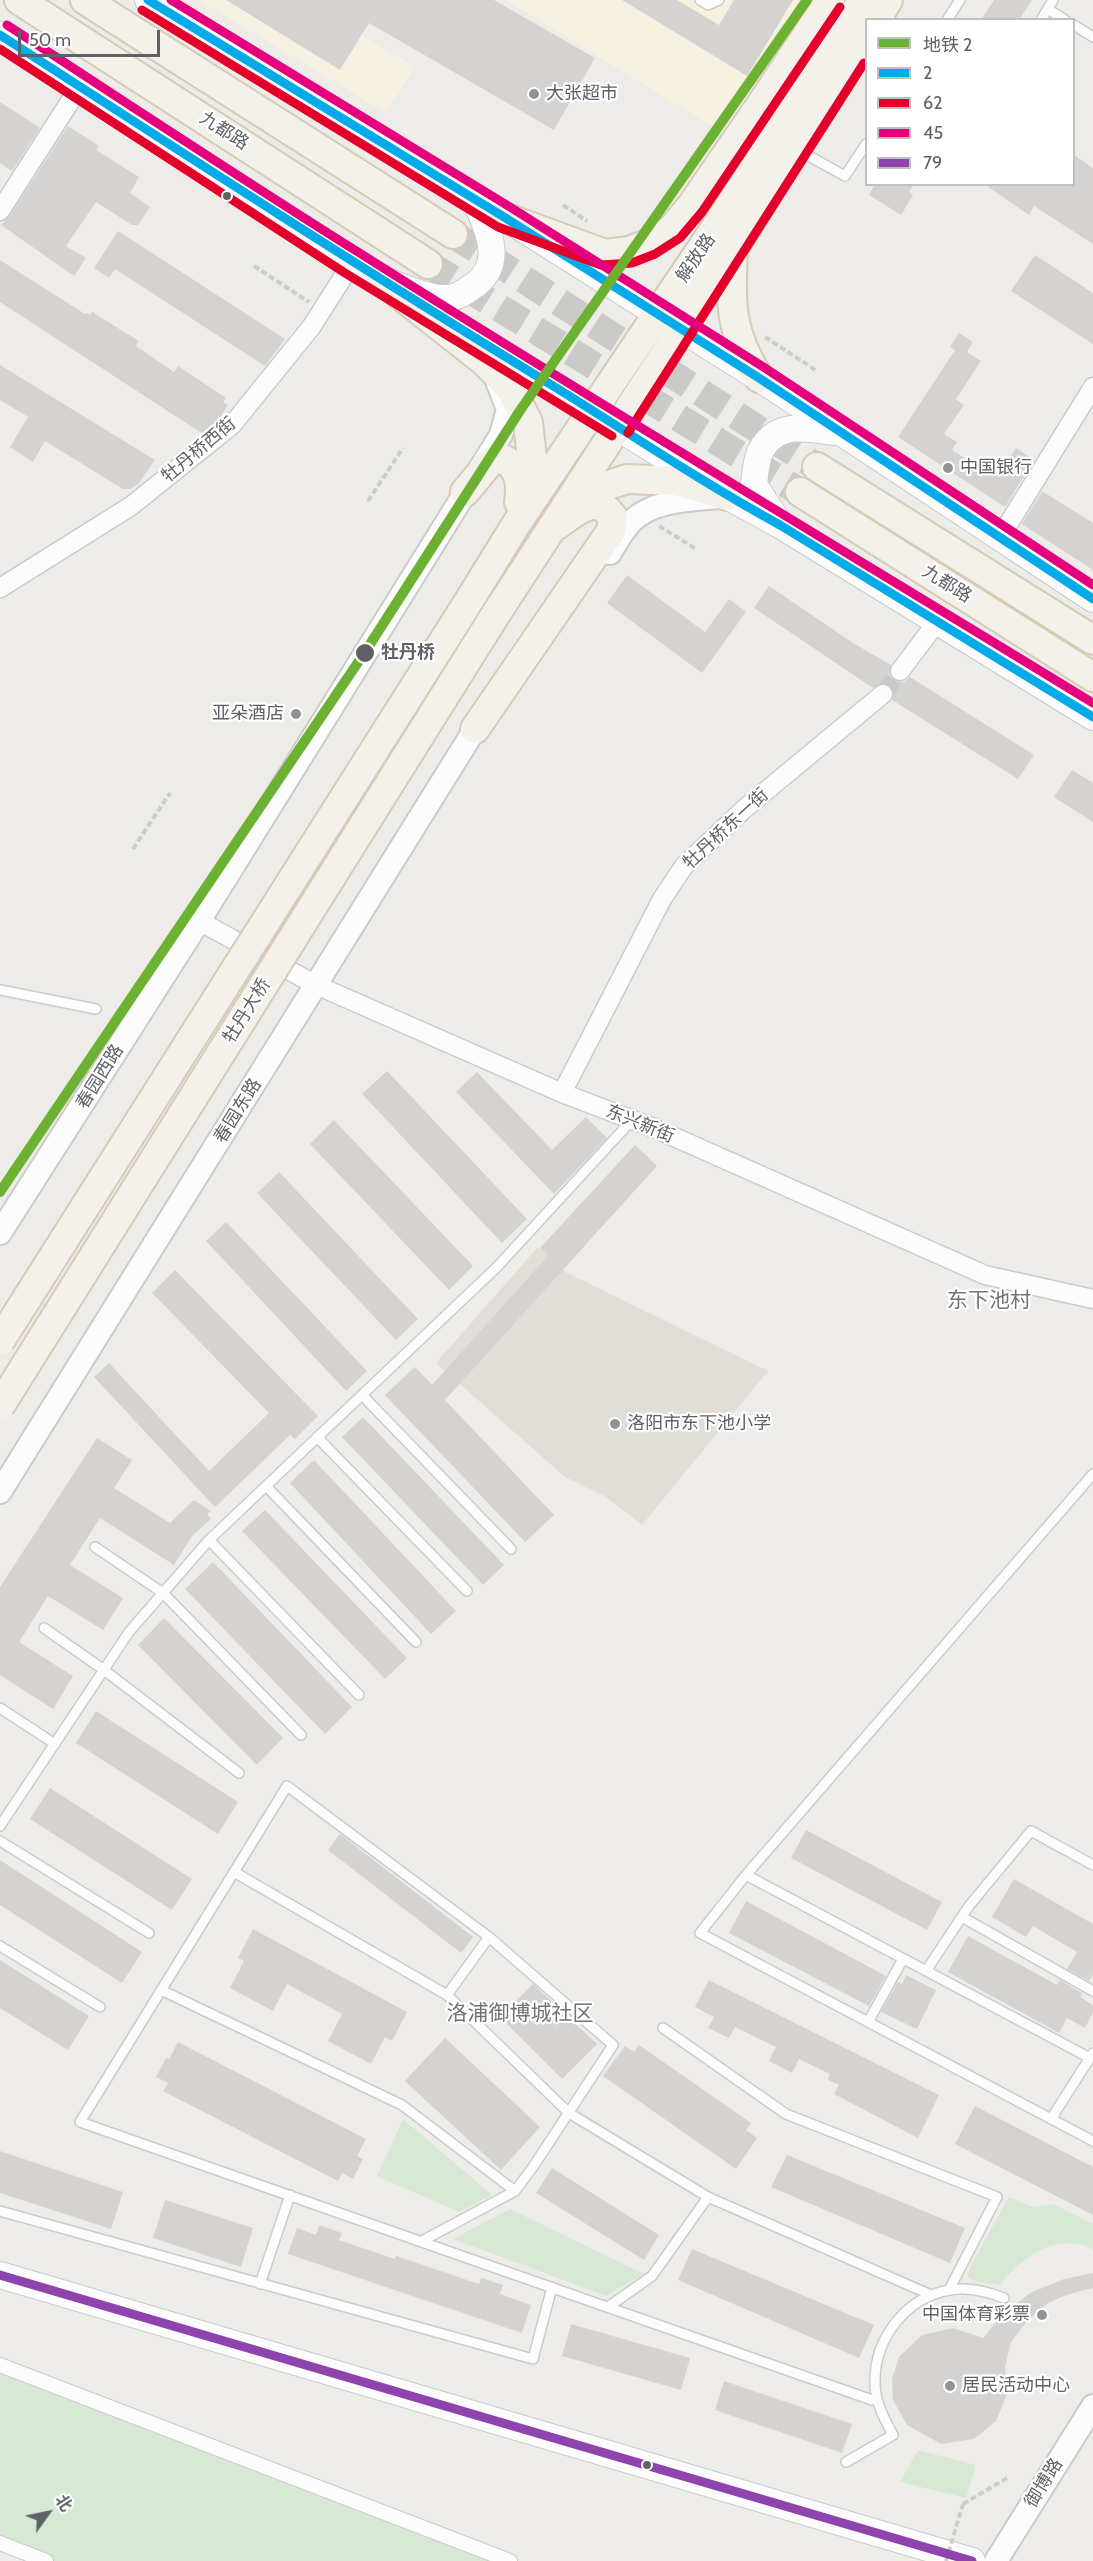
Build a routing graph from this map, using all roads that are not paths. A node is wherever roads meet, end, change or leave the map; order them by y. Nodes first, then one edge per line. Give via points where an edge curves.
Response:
1 (19, 0) edge
2 (85, 0) edge
3 (148, 0) edge
4 (700, 0) edge
5 (719, 0) edge
6 (830, 0) edge
7 (863, 0) edge
8 (888, 0) edge
9 (960, 0) edge
10 (1051, 4) edge
11 (877, 18) edge
12 (949, 18) edge
13 (1042, 18) edge
14 (1063, 18) edge
15 (1075, 26) edge
16 (0, 35) edge
17 (1093, 37) edge
18 (865, 39) edge
19 (80, 86) junction
20 (865, 147) edge
21 (796, 149) junction
22 (475, 200) junction
23 (0, 211) edge
24 (504, 217) junction
25 (453, 234) tunnel mouth
26 (733, 249) junction
27 (352, 263) junction
28 (428, 264) tunnel mouth
29 (380, 279) junction
30 (670, 321) junction
31 (485, 362) junction
32 (759, 378) junction
33 (1093, 387) edge
34 (594, 411) junction
35 (618, 426) junction
36 (842, 433) junction
37 (817, 467) tunnel mouth
38 (465, 492) junction
39 (800, 492) tunnel mouth
40 (727, 496) junction
41 (517, 523) junction
42 (780, 525) junction
43 (552, 527) junction
44 (999, 538) junction
45 (0, 588) edge
46 (1093, 599) edge
47 (467, 604) joint
48 (494, 617) joint
49 (937, 622) junction
50 (1093, 640) edge
51 (900, 671) tunnel mouth
52 (1093, 677) edge
53 (883, 694) tunnel mouth
54 (1093, 717) edge
55 (475, 729) junction
56 (199, 921) junction
57 (316, 985) junction
58 (0, 990) edge
59 (96, 1009) dead end
60 (562, 1094) junction
61 (632, 1120) junction
62 (0, 1233) edge
63 (1093, 1299) edge
64 (0, 1341) edge
65 (362, 1395) junction
66 (0, 1406) edge
67 (317, 1437) junction
68 (1093, 1474) edge
69 (266, 1486) junction
70 (0, 1492) edge
71 (209, 1540) junction
72 (95, 1547) dead end
73 (511, 1549) dead end
74 (467, 1591) dead end
75 (163, 1593) junction
76 (44, 1628) dead end
77 (416, 1642) dead end
78 (104, 1670) junction
79 (359, 1695) dead end
80 (0, 1708) edge
81 (301, 1736) dead end
82 (55, 1743) junction
83 (239, 1773) dead end
84 (0, 1826) edge
85 (0, 1841) edge
86 (1093, 1865) edge
87 (234, 1872) junction
88 (746, 1875) junction
89 (962, 1917) junction
90 (149, 1933) dead end
91 (489, 1937) junction
92 (0, 1946) edge
93 (903, 1959) junction
94 (926, 1971) junction
95 (161, 1990) junction
96 (1093, 1991) edge
97 (447, 1995) junction
98 (100, 2007) dead end
99 (868, 2022) junction
100 (663, 2028) dead end
101 (1091, 2056) edge
102 (568, 2114) junction
103 (1051, 2119) junction
104 (1093, 2141) edge
105 (515, 2191) junction
106 (290, 2195) junction
107 (708, 2197) junction
108 (0, 2211) edge
109 (422, 2241) junction
110 (0, 2275) edge
111 (260, 2284) junction
112 (552, 2287) junction
113 (949, 2290) junction
114 (931, 2295) junction
115 (1004, 2298) dead end
116 (608, 2307) junction
117 (0, 2365) edge
118 (872, 2400) dead end
119 (1093, 2406) edge
120 (846, 2462) dead end
121 (0, 2543) edge
122 (46, 2561) edge
123 (510, 2561) edge
124 (972, 2561) edge
125 (996, 2561) edge

1 - 28 main road, 九都路
2 - 25 main road, 九都路
3 - 22 main road
4 - 5 lane via 708,5
6 - 24 main road via 672,229 640,247 605,254
7 - 30 main road, 解放路
8 - 11 main road
9 - 12 lane
10 - 13 lane
10 - 14 lane
15 - 17 lane
16 - 19 main road
18 - 21 main road, 解放路
19 - 23 street
19 - 27 main road
20 - 21 lane via 845,176
21 - 26 main road, 解放路
22 - 24 main road
22 - 29 main road via 490,235 492,251 488,271 478,283 458,296 443,298
24 - 30 main road
26 - 30 main road, 解放路
26 - 32 main road via 733,318 746,358
27 - 29 main road
27 - 45 street, 牡丹桥西街 via 312,326 232,425 131,506
29 - 31 main road
29 - 34 main road
30 - 32 main road
30 - 34 main road, 解放路
30 - 35 main road, 解放路
31 - 38 street, 春园西路 via 508,409 501,435
31 - 41 main road via 511,389 528,422 533,467
32 - 36 main road
33 - 44 street
34 - 35 main road
34 - 41 main road, 解放路
35 - 40 main road
35 - 43 main road, 解放路
36 - 42 main road via 797,426 777,433 760,452 753,485
36 - 44 main road
37 - 50 main road, 九都路
38 - 41 main road via 490,462 501,458 511,463 521,490
38 - 56 street, 春园西路
39 - 52 main road, 九都路
40 - 42 main road
40 - 43 main road via 676,481 627,479 591,491
40 - 55 street, 春园东路 via 649,508 631,522 564,622
41 - 47 main road, 解放路
42 - 49 main road
43 - 48 main road, 解放路
43 - 55 main road via 586,506 598,504 613,517 611,531
44 - 46 main road
47 - 64 main road, 牡丹大桥, bridge
48 - 66 main road, 牡丹大桥, bridge
49 - 51 street
49 - 54 main road
53 - 60 street, 牡丹桥东一街 via 744,809 684,866 662,899
55 - 57 street, 春园东路
56 - 57 street, 东兴新街
56 - 62 street, 春园西路
57 - 60 street, 东兴新街
57 - 70 street, 春园东路
58 - 59 lane
60 - 61 street, 东兴新街
61 - 63 street, 东兴新街 via 985,1275
61 - 65 lane via 497,1267
65 - 67 lane
65 - 73 lane
67 - 69 lane
67 - 74 lane
68 - 88 lane
69 - 71 lane
69 - 77 lane
71 - 75 lane
71 - 79 lane
72 - 75 lane
75 - 78 lane via 129,1632
75 - 81 lane
76 - 78 lane
78 - 82 lane
78 - 83 lane
80 - 82 lane
82 - 84 lane
85 - 90 lane
86 - 89 lane via 1031,1831
87 - 91 lane via 287,1786
87 - 95 lane
87 - 97 lane
88 - 93 lane
88 - 99 lane via 700,1933
89 - 94 lane
89 - 96 lane
91 - 97 lane
91 - 102 lane via 613,2045
92 - 98 lane
93 - 94 lane
93 - 99 lane
94 - 101 lane
95 - 105 lane via 402,2105
95 - 106 lane via 80,2122
97 - 102 lane
99 - 103 lane
100 - 113 lane via 786,2114 997,2197
101 - 103 lane
102 - 105 lane
102 - 107 lane
103 - 104 lane
105 - 109 lane
106 - 109 lane
106 - 111 lane
107 - 114 lane
107 - 116 lane via 652,2276
108 - 111 lane
109 - 112 lane
110 - 124 main road
111 - 112 lane via 533,2359
112 - 116 lane
113 - 114 lane
113 - 115 lane via 987,2291
114 - 120 lane via 907,2310 889,2330 878,2356 875,2383 880,2410 893,2435
116 - 118 lane
117 - 123 street
119 - 125 street, 御博路
121 - 122 street

